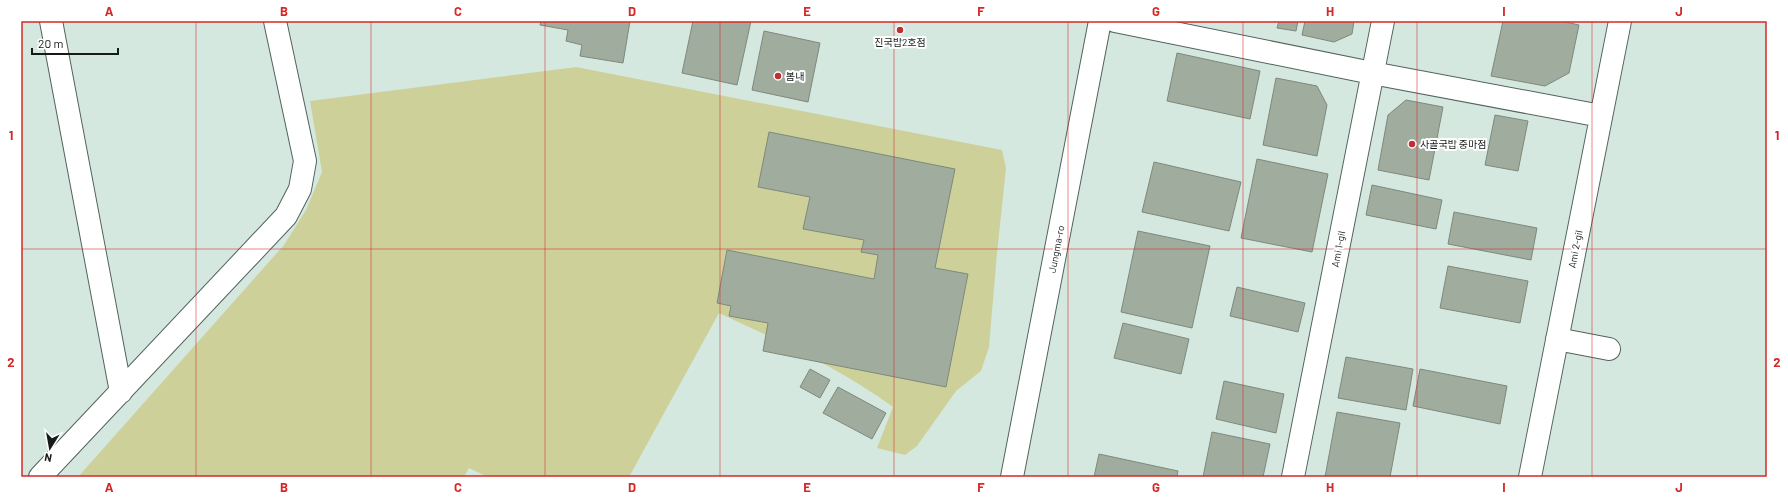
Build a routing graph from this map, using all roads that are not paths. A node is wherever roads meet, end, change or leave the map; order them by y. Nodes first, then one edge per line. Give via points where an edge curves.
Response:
1 (51, 21) edge
2 (275, 21) edge
3 (1100, 21) edge
4 (1115, 21) edge
5 (1382, 21) edge
6 (1620, 21) edge
7 (1372, 73) junction
8 (1601, 116) junction
9 (1557, 339) junction
10 (1609, 349) dead end
11 (121, 392) junction
12 (40, 477) edge
13 (1012, 477) edge
14 (1293, 477) edge
15 (1530, 477) edge

1 - 11 street
2 - 11 street via 305,161 300,189 286,216
3 - 13 street, Jungma-ro
4 - 7 street
5 - 7 street, Ami 1-gil
6 - 8 street, Ami 2-gil
7 - 8 street
7 - 14 street, Ami 1-gil
8 - 9 street, Ami 2-gil
9 - 10 street
9 - 15 street, Ami 2-gil
11 - 12 street

